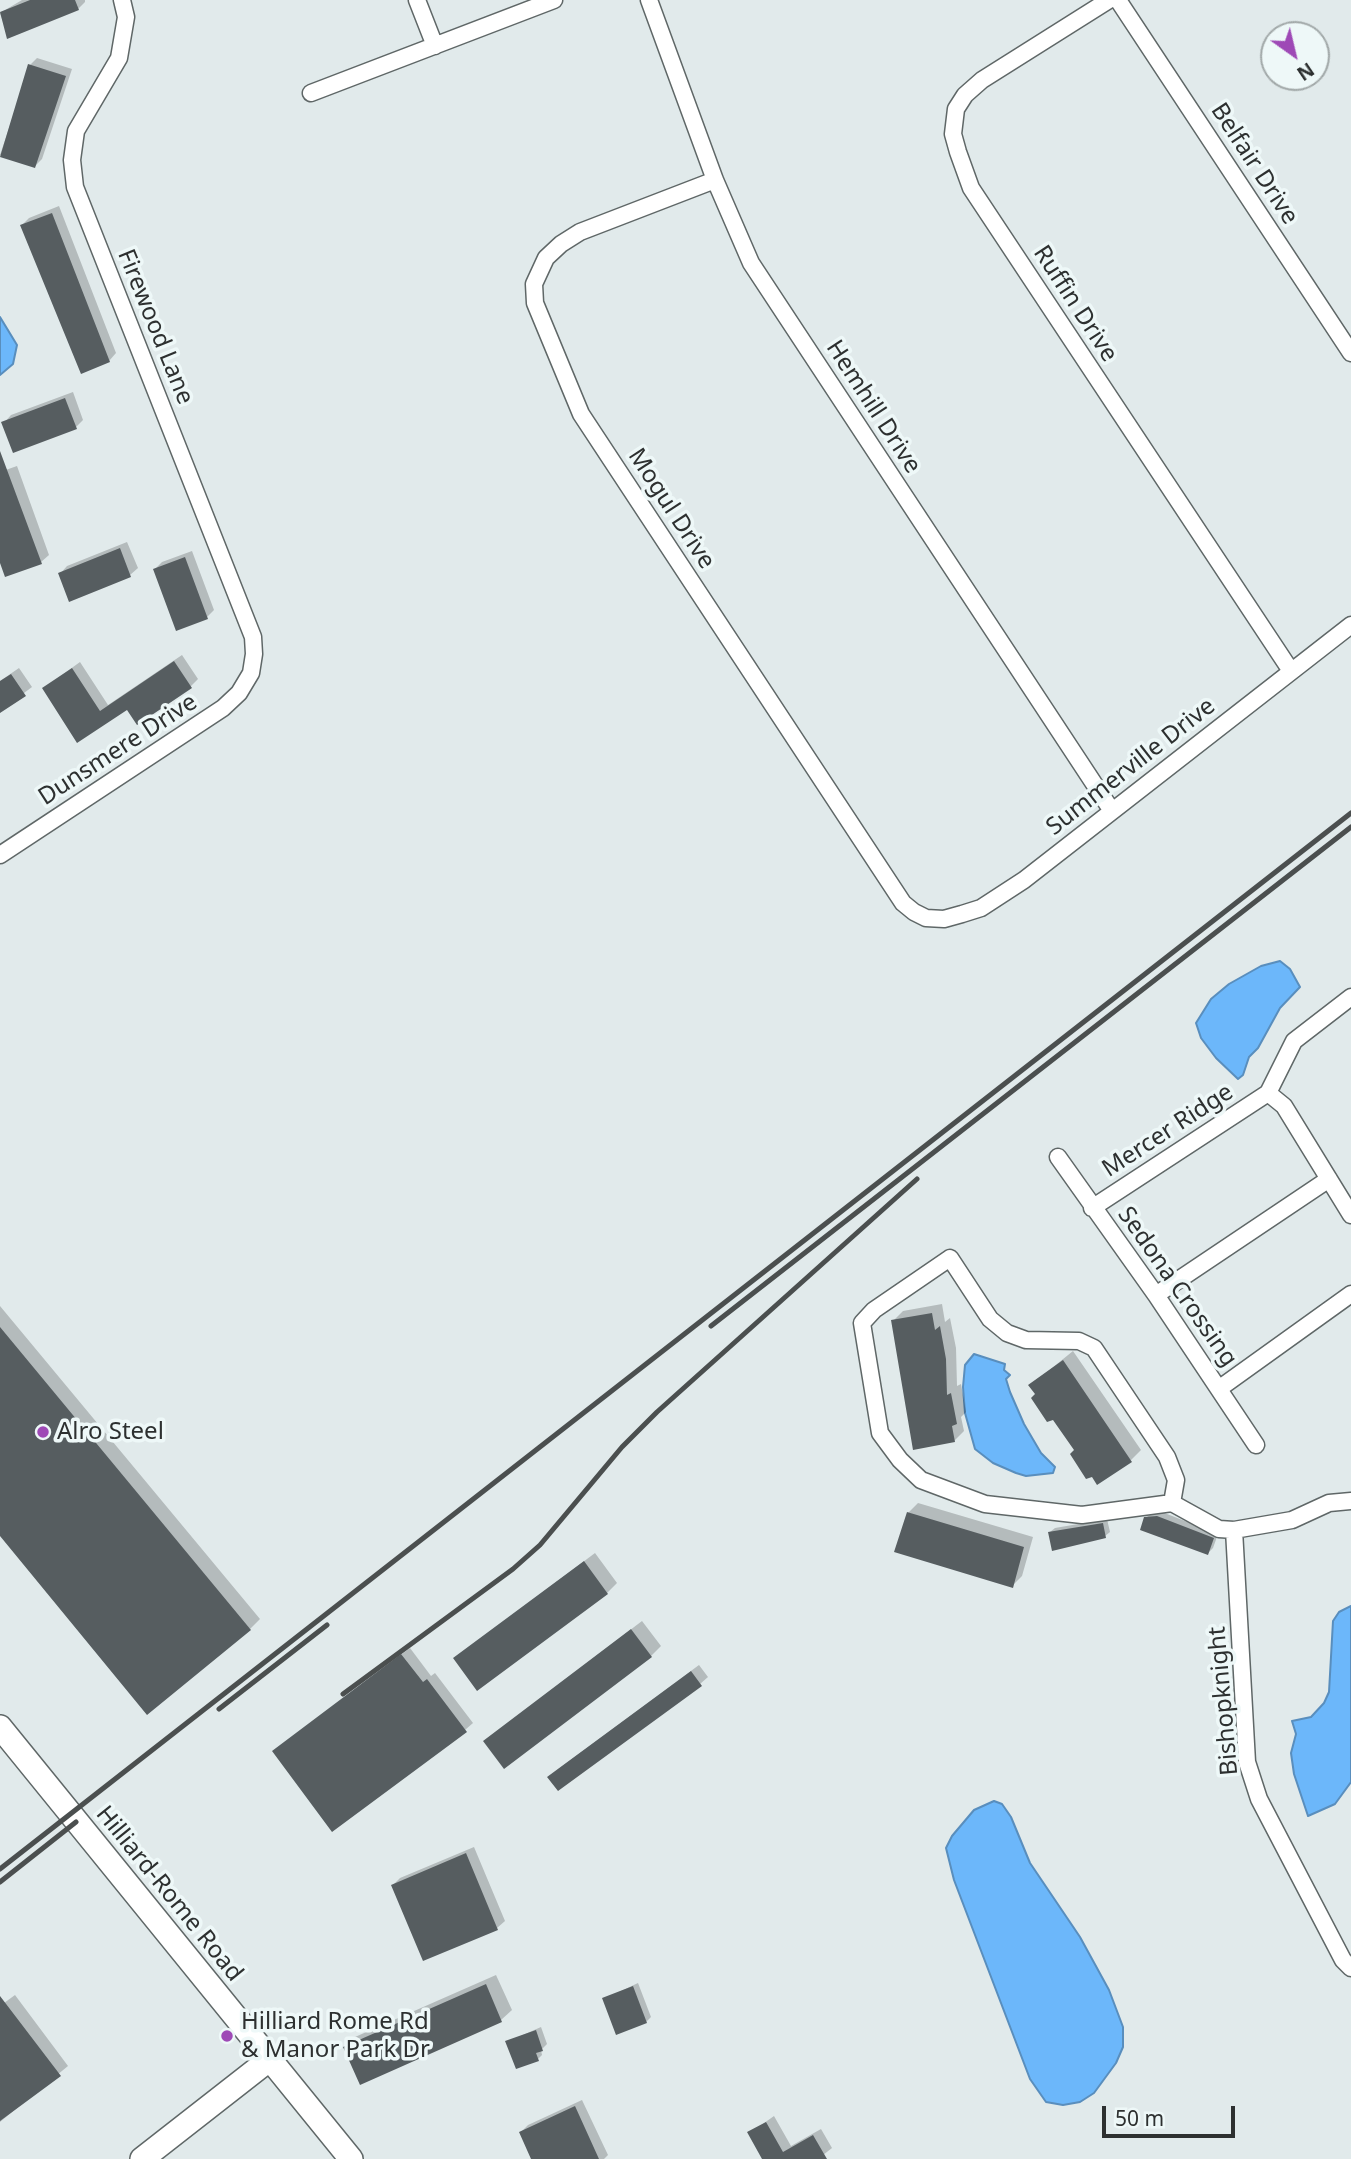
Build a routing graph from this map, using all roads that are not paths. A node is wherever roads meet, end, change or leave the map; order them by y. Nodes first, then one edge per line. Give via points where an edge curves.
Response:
1 (122, 0) edge
2 (417, 0) edge
3 (554, 0) edge
4 (649, 0) edge
5 (1109, 0) edge
6 (1118, 0) edge
7 (435, 46) junction
8 (311, 93) dead end
9 (715, 180) junction
10 (1351, 353) edge
11 (1351, 625) edge
12 (1291, 671) junction
13 (251, 673) joint
14 (1112, 811) junction
15 (0, 855) edge
16 (926, 918) joint
17 (1351, 996) edge
18 (1268, 1093) junction
19 (1058, 1157) dead end
20 (1329, 1179) junction
21 (1092, 1208) junction
22 (1351, 1215) edge
23 (1351, 1294) edge
24 (1156, 1295) junction
25 (1220, 1388) junction
26 (1256, 1445) dead end
27 (1351, 1500) edge
28 (1172, 1503) junction
29 (1234, 1530) junction
30 (0, 1727) edge
31 (1351, 1968) edge
32 (270, 2059) junction
33 (142, 2159) edge
34 (351, 2159) edge

1 - 13 street, Firewood Lane via 126,17 119,58 76,131 75,187 253,637
2 - 7 street
3 - 7 street
4 - 9 street, Hemhill Drive
5 - 12 street, Ruffin Drive via 982,80 956,109 953,134 971,188
6 - 10 street, Belfair Drive
7 - 8 street
9 - 14 street, Hemhill Drive via 751,263
9 - 16 street, Mogul Drive via 580,232 561,244 546,258 534,284 535,303 581,414 904,903
11 - 12 street, Summerville Drive
12 - 14 street, Summerville Drive
13 - 15 street, Dunsmere Drive via 223,708
14 - 16 street, Summerville Drive via 981,908 944,919
17 - 18 street via 1294,1041
18 - 20 street via 1284,1107
18 - 21 street, Mercer Ridge
19 - 21 street, Sedona Crossing
20 - 22 street
20 - 24 street
21 - 24 street, Sedona Crossing
23 - 25 street
24 - 25 street, Sedona Crossing
25 - 26 street, Sedona Crossing
27 - 29 street via 1329,1503 1292,1520
28 - 28 street via 1176,1480 1167,1457 1094,1348 1079,1342 1026,1340 1007,1333 990,1319 950,1258 862,1323 880,1433 921,1480 985,1504 1014,1509 1082,1515
28 - 29 street via 1219,1529
29 - 31 street, Bishopknight via 1247,1762 1259,1799
30 - 32 main road, Hilliard-Rome Road
32 - 33 main road
32 - 34 main road, Hilliard-Rome Road

